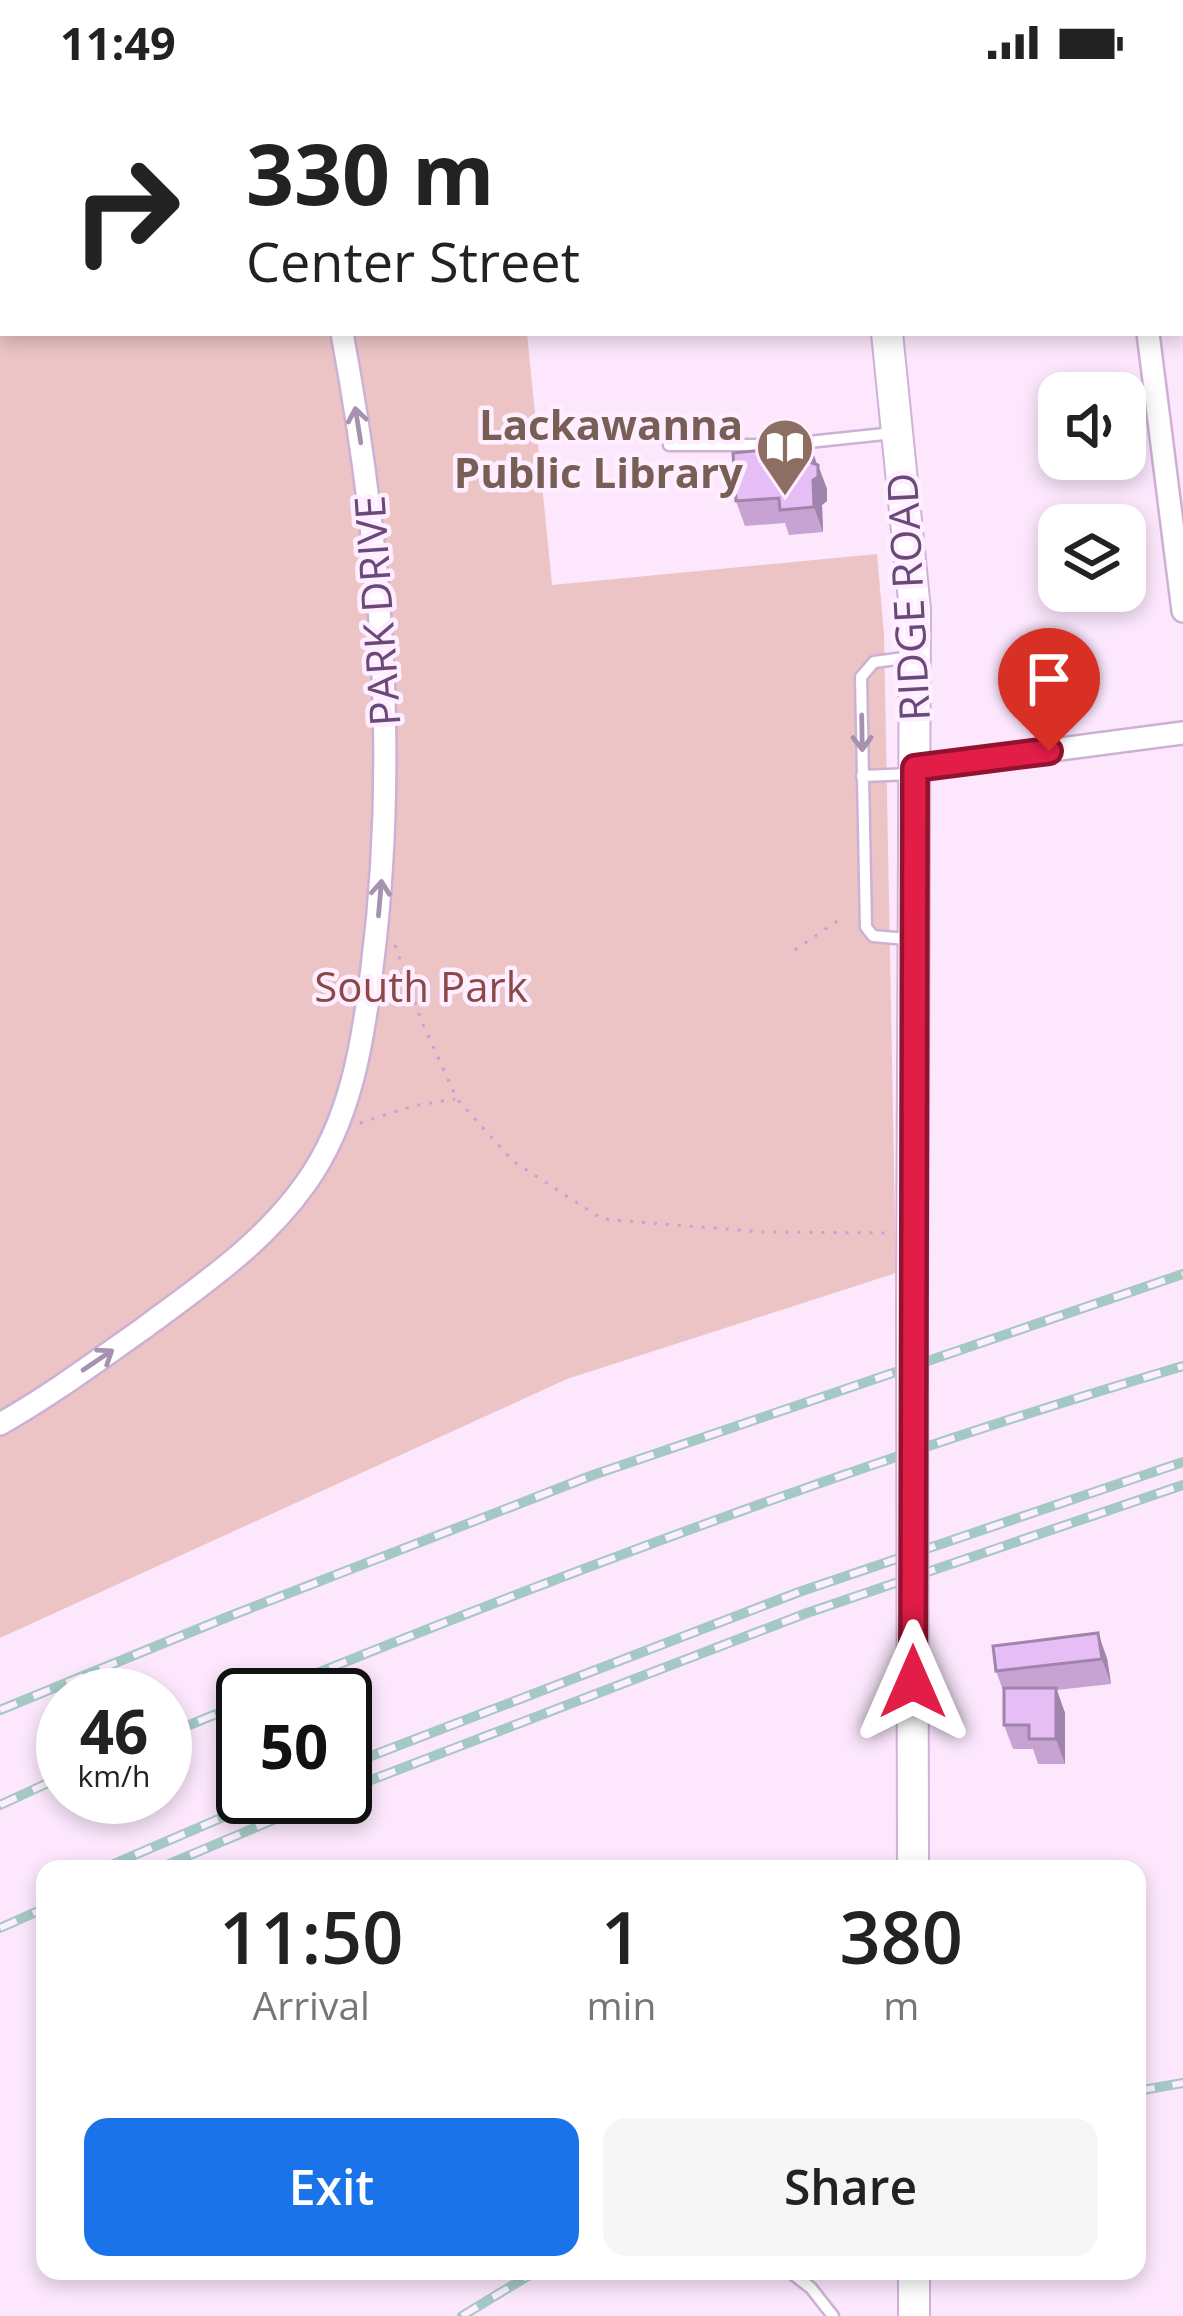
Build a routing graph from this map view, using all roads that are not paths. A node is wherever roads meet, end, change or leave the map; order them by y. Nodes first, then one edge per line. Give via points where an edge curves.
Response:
1 (342, 336) edge
2 (887, 336) edge
3 (1149, 336) edge
4 (897, 433) junction
5 (669, 445) dead end
6 (1175, 475) edge
7 (1183, 611) edge
8 (915, 656) junction
9 (1183, 733) edge
10 (915, 771) junction
11 (862, 776) junction
12 (915, 939) junction
13 (0, 1424) edge
14 (913, 1860) edge
15 (801, 2280) edge
16 (914, 2280) edge
17 (833, 2316) edge
18 (914, 2316) edge

13 -> 1 street, PARK DRIVE via 106,1355 274,1226 334,1135 358,1066 382,891 386,706 378,576
2 - 4 main road, RIDGE ROAD
3 - 6 street
4 - 5 lane via 754,447
4 - 8 main road, RIDGE ROAD
6 - 7 street
8 - 10 main road, RIDGE ROAD
8 -> 11 lane via 874,662 861,677
9 - 10 street
10 - 11 lane
10 - 12 main road, RIDGE ROAD
11 - 12 lane via 866,927 873,936
12 - 14 main road, RIDGE ROAD, bridge
15 - 17 lane
16 - 18 main road

